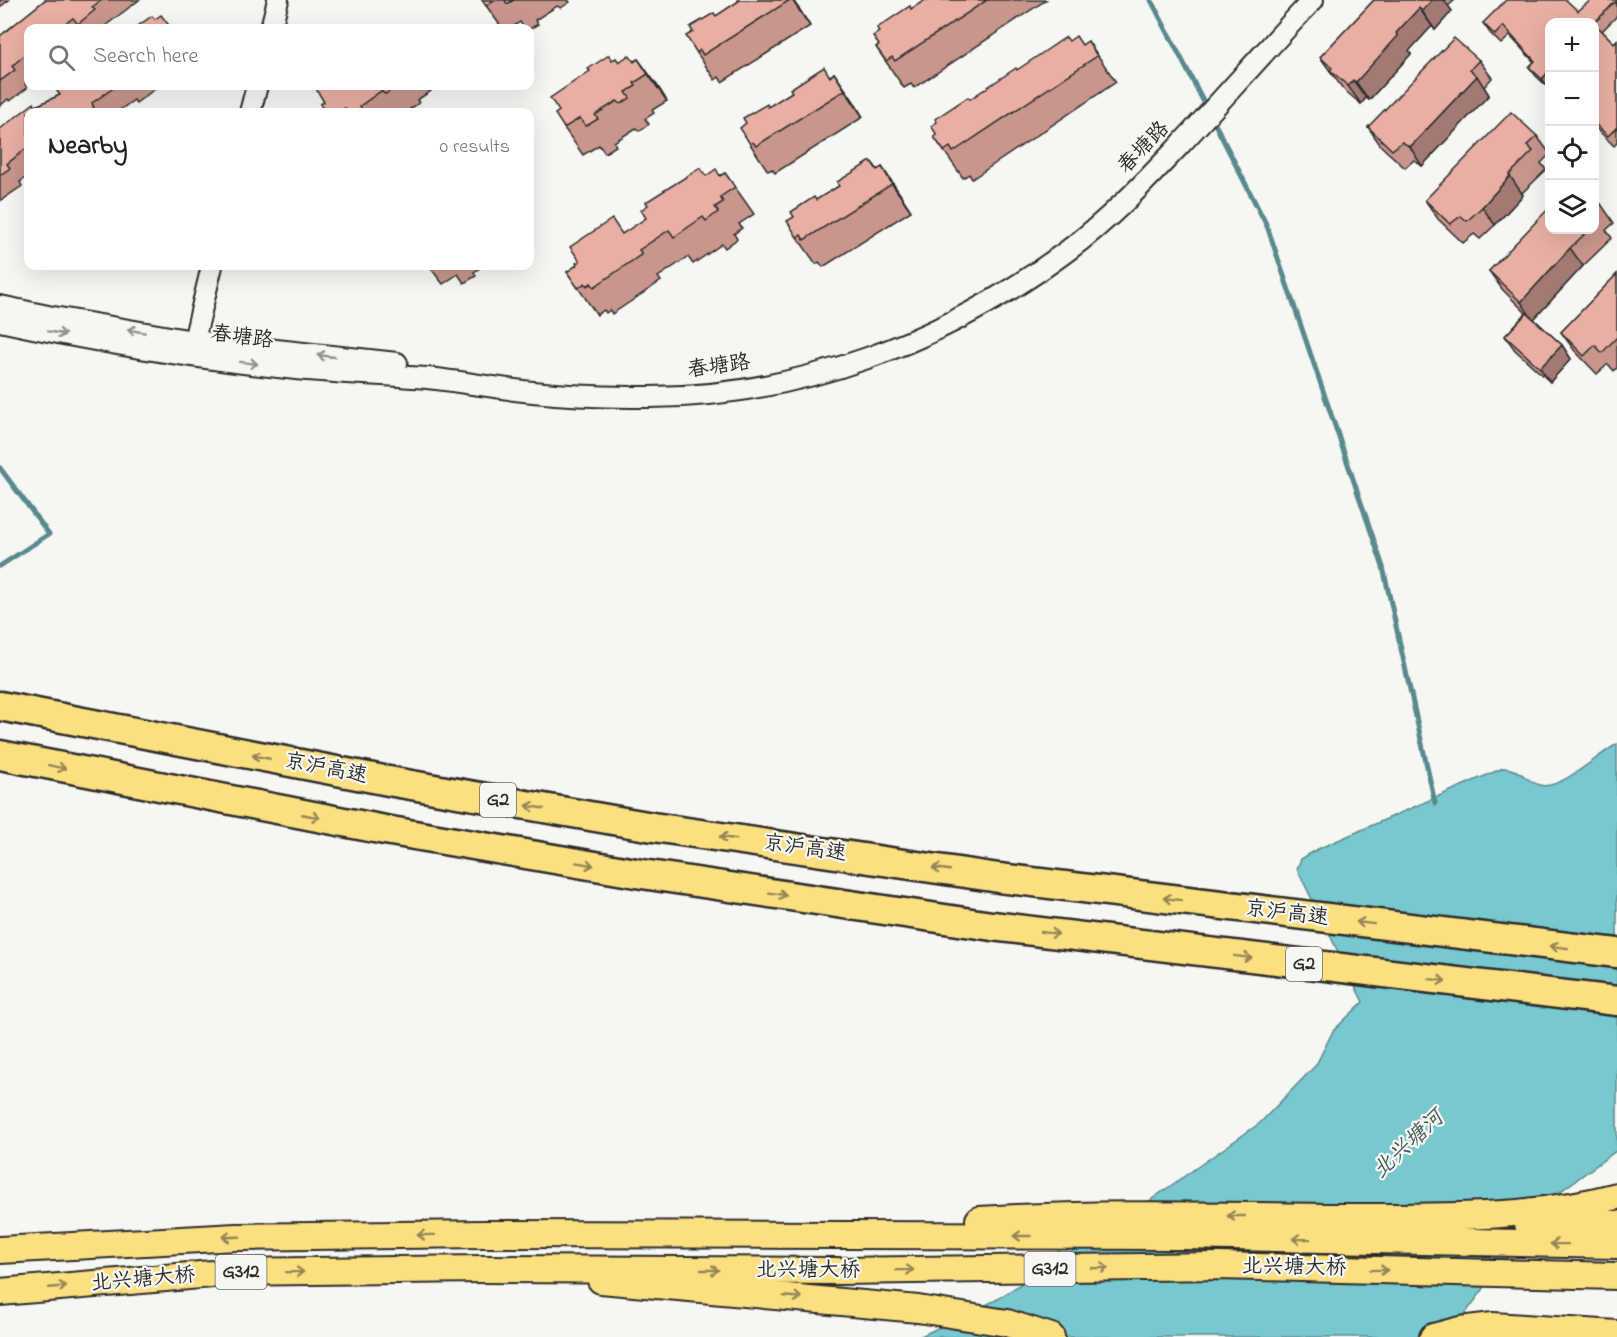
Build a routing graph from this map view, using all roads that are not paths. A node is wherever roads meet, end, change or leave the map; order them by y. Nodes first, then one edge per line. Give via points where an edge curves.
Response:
1 (279, 0) edge
2 (1301, 0) edge
3 (1313, 0) edge
4 (272, 24) edge
5 (1230, 83) junction
6 (256, 90) edge
7 (251, 108) edge
8 (211, 270) edge
9 (0, 306) edge
10 (0, 321) edge
11 (192, 349) junction
12 (0, 706) edge
13 (0, 755) edge
14 (1617, 953) edge
15 (1617, 1001) edge
16 (1617, 1196) edge
17 (1420, 1217) junction
18 (1617, 1224) edge
19 (484, 1234) junction
20 (1617, 1245) edge
21 (0, 1250) edge
22 (484, 1269) junction
23 (1617, 1276) edge
24 (0, 1292) edge
25 (1617, 1334) edge
26 (1051, 1337) edge
27 (1433, 1337) edge

1 - 4 street
2 - 5 street, 春塘路
3 - 5 street, 春塘路
5 - 11 street, 春塘路 via 1124,191 1064,242 1000,286 872,349 793,371 672,390 609,389
6 - 7 street
8 - 11 street
11 -> 9 street, 春塘路
10 -> 11 street, 春塘路 via 45,331
14 -> 12 highway, 京沪高速 / G2 via 999,878 652,827
13 -> 15 highway, G2 via 385,830 642,874 992,926
16 - 17 main road via 1504,1214
17 - 18 main road via 1542,1225
17 -> 19 main road via 1044,1216
20 -> 19 main road, 北兴塘大桥 / G312 via 1184,1236
19 -> 21 main road, 北兴塘大桥 / G312 via 236,1237
22 -> 23 main road, 北兴塘大桥 / G312 via 839,1271 1219,1266
24 -> 22 main road, 北兴塘大桥 / G312 via 237,1272
22 -> 26 main road via 918,1309 1007,1323
25 - 27 main road via 1493,1326

